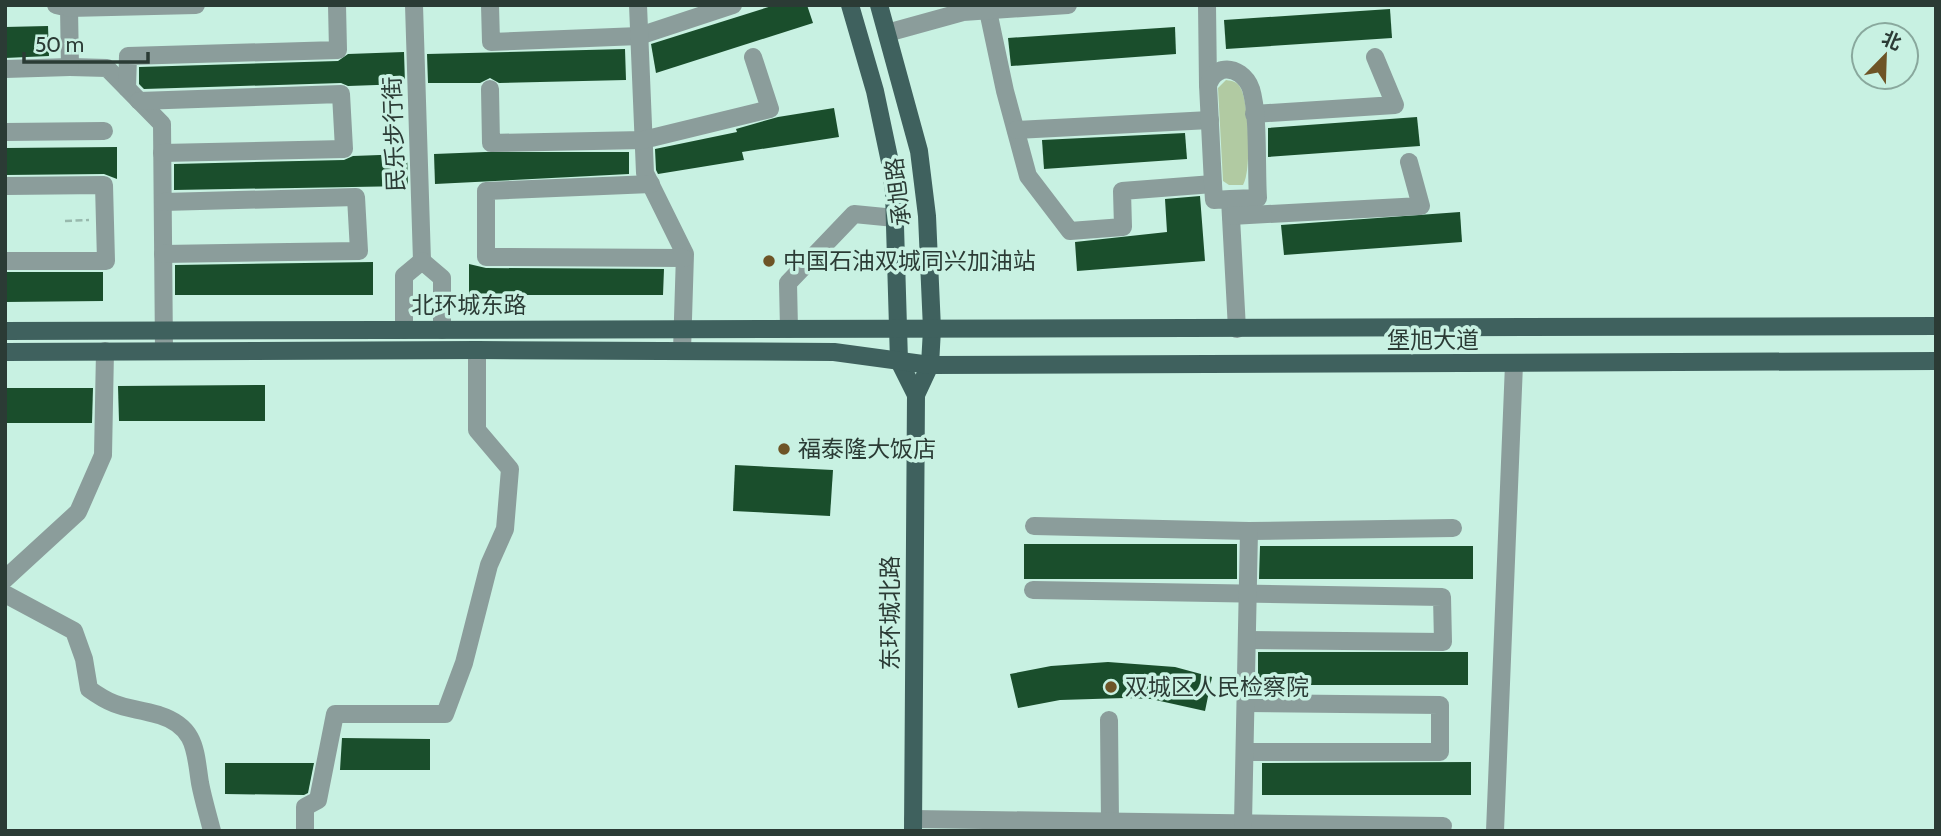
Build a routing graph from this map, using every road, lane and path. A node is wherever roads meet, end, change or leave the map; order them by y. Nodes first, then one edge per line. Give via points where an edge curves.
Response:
1 (196, 5) edge
2 (337, 5) edge
3 (414, 5) edge
4 (490, 5) edge
5 (638, 5) edge
6 (733, 5) edge
7 (850, 5) edge
8 (879, 5) edge
9 (1068, 5) edge
10 (1207, 5) edge
11 (63, 6) edge
12 (988, 11) junction
13 (887, 33) junction
14 (639, 36) junction
15 (753, 57) dead end
16 (1375, 57) dead end
17 (69, 67) junction
18 (5, 69) edge
19 (1208, 85) junction
20 (490, 89) dead end
21 (133, 94) junction
22 (1254, 114) junction
23 (1210, 120) junction
24 (1016, 130) junction
25 (104, 131) dead end
26 (5, 132) edge
27 (643, 139) junction
28 (162, 153) junction
29 (1409, 162) dead end
30 (650, 184) junction
31 (1213, 184) junction
32 (5, 186) edge
33 (163, 202) junction
34 (1230, 207) junction
35 (895, 218) junction
36 (105, 219) junction
37 (65, 221) dead end
38 (163, 254) junction
39 (684, 258) junction
40 (5, 261) edge
41 (422, 261) junction
42 (1936, 326) edge
43 (789, 329) junction
44 (898, 329) junction
45 (932, 329) junction
46 (1237, 329) junction
47 (404, 330) junction
48 (442, 330) junction
49 (682, 330) junction
50 (5, 331) edge
51 (164, 331) junction
52 (477, 350) junction
53 (105, 351) junction
54 (164, 351) junction
55 (682, 351) junction
56 (5, 352) edge
57 (899, 361) junction
58 (1936, 361) edge
59 (1514, 364) junction
60 (930, 365) junction
61 (916, 395) junction
62 (1034, 526) dead end
63 (1453, 527) dead end
64 (1249, 531) junction
65 (5, 579) edge
66 (1033, 590) dead end
67 (5, 594) edge
68 (1248, 594) junction
69 (1247, 640) junction
70 (1246, 703) junction
71 (1109, 720) dead end
72 (1245, 752) junction
73 (1110, 822) junction
74 (1243, 823) junction
75 (913, 825) edge
76 (1443, 826) dead end
77 (212, 831) edge
78 (305, 831) edge
79 (1495, 831) edge

1 - 11 street
2 - 21 street via 338,50 128,56
3 - 41 street, 民乐步行街
4 - 14 street via 491,42
5 - 14 street
6 - 14 street
7 - 35 main road, 承旭路 via 883,122
8 - 13 main road, 承旭路
9 - 12 street
10 - 19 street
11 - 17 street
12 - 13 street via 963,12
12 - 24 street
13 - 45 main road, 承旭路 via 919,151
14 - 27 street
15 - 27 street via 770,109
16 - 22 street via 1395,105
17 - 18 street
17 - 21 street via 107,68
19 - 22 street via 1211,76 1234,70 1245,77 1251,89
19 - 23 street
20 - 27 street via 491,144
21 - 28 street via 162,124
21 - 28 street via 341,94 344,149
22 - 34 street via 1258,198
23 - 24 street
23 - 31 street
24 - 31 street via 1028,176 1070,231 1123,227 1122,191
25 - 26 street
27 - 30 street
28 - 33 street
29 - 34 street via 1421,206
30 - 39 street via 681,243
30 - 39 street via 486,191 486,257
31 - 34 street via 1214,200
32 - 36 street via 104,185
33 - 38 street
33 - 38 street via 356,197 359,251
34 - 46 street
35 - 43 street via 854,214 788,283
35 - 44 main road, 承旭路
36 - 37 path
36 - 40 street via 106,261
38 - 51 street
39 - 49 street
41 - 47 street via 404,276
41 - 48 street via 442,278
42 - 46 main road, 堡旭大道
43 - 44 main road, 北环城东路
43 - 49 main road, 北环城东路
44 - 45 main road, 北环城东路
44 - 57 main road, 承旭路
45 - 46 main road, 堡旭大道
45 - 60 main road, 承旭路
47 - 48 main road, 北环城东路
47 - 51 main road, 北环城东路
48 - 49 main road, 北环城东路
49 - 55 street
50 - 51 main road, 北环城东路
51 - 54 street
52 - 54 main road, 北环城东路
52 - 55 main road, 北环城东路
52 - 78 street via 477,430 510,469 505,529 489,565 464,663 445,714 335,714 318,800 305,807
53 - 54 main road, 北环城东路
53 - 56 main road, 北环城东路
53 - 65 street via 103,455 78,512
55 - 57 main road, 北环城东路 via 834,352
57 - 60 main road, 北环城东路
57 - 61 main road, 承旭路
58 - 59 main road, 堡旭大道
59 - 60 main road, 堡旭大道
59 - 79 street
60 - 61 main road, 承旭路
61 - 75 main road, 东环城北路
62 - 64 street
63 - 64 street
64 - 68 street
66 - 68 street
67 - 77 street via 74,631 85,659 89,689 112,705 162,716 184,729 197,750
68 - 69 street
68 - 69 street via 1442,597 1443,642
69 - 70 street
70 - 72 street
70 - 72 street via 1440,705 1440,752
71 - 73 street
72 - 74 street
73 - 74 street
73 - 75 street
74 - 76 street

